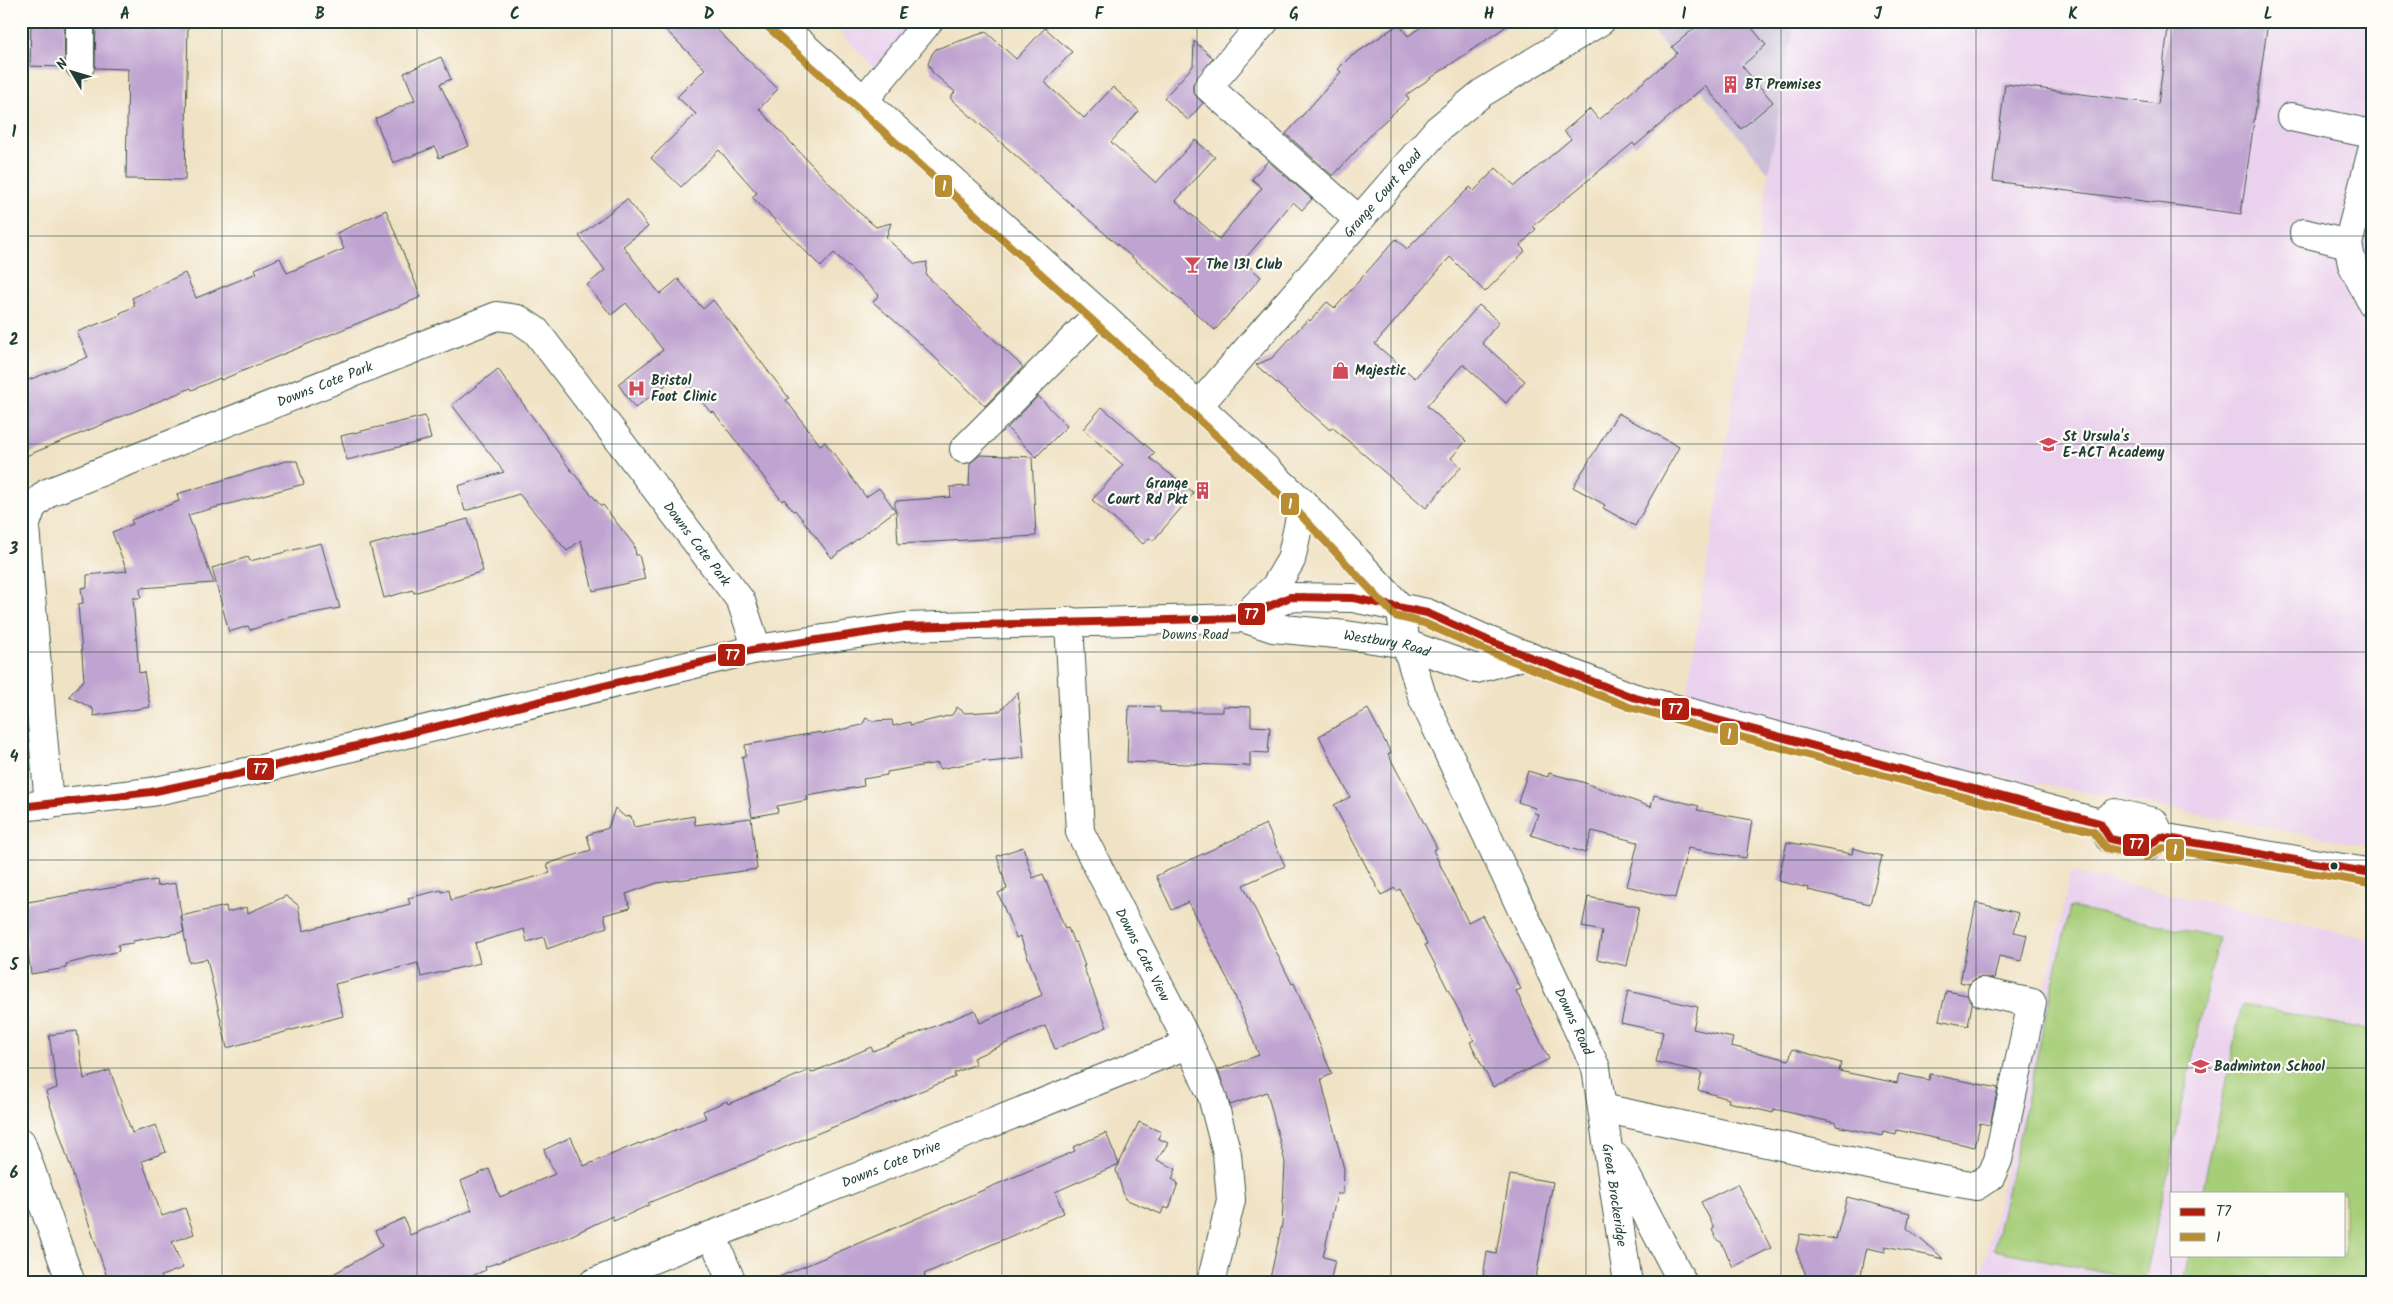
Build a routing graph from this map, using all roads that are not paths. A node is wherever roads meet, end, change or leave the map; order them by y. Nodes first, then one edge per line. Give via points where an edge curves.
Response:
1 (80, 21) edge
2 (776, 21) edge
3 (930, 21) edge
4 (1265, 21) edge
5 (1601, 21) edge
6 (80, 66) dead end
7 (863, 101) junction
8 (2291, 117) dead end
9 (2372, 134) edge
10 (2372, 151) edge
11 (1359, 220) junction
12 (2304, 234) dead end
13 (2348, 244) junction
14 (2372, 303) edge
15 (1099, 313) junction
16 (1199, 405) junction
17 (964, 449) dead end
18 (1303, 503) junction
19 (1400, 607) junction
20 (1243, 618) junction
21 (1069, 621) junction
22 (1406, 644) junction
23 (757, 649) junction
24 (1526, 655) junction
25 (49, 805) junction
26 (21, 807) edge
27 (2372, 873) edge
28 (1982, 992) dead end
29 (1189, 1044) junction
30 (1602, 1108) junction
31 (1608, 1140) junction
32 (21, 1142) edge
33 (712, 1235) junction
34 (71, 1283) edge
35 (593, 1283) edge
36 (732, 1283) edge
37 (1211, 1283) edge
38 (1628, 1283) edge
39 (1683, 1283) edge

1 - 6 street
2 - 7 street
3 - 7 street
4 - 11 street via 1208,87
5 - 11 street, Grange Court Road via 1482,93 1438,129
7 - 15 street
8 - 9 street
10 - 13 street
11 - 16 street, Grange Court Road
12 - 13 street
13 - 14 street via 2352,264
15 - 16 street
15 - 17 street
16 - 18 street
18 - 19 street
18 - 20 street via 1291,560 1275,588
19 - 20 street via 1353,598 1290,597
19 - 22 street, Downs Road
19 - 24 street via 1427,613
20 - 21 street
20 - 22 street, Westbury Road via 1273,628
21 - 23 street via 904,627
21 - 29 street, Downs Cote View via 1080,832
22 - 24 street, Westbury Road via 1476,668
22 - 30 street, Downs Road via 1423,699 1596,1068
23 - 25 street via 260,769 151,792
23 - 25 street, Downs Cote Park via 741,601 536,331 518,319 498,316 47,493 32,507 25,527
24 - 27 street via 1632,697 2100,823 2115,813 2154,822 2162,837
25 - 26 street
28 - 30 street via 2032,1003 1998,1160 1991,1176 1976,1186
29 - 33 street, Downs Cote Drive
29 - 37 street, Downs Cote View via 1212,1096 1227,1154 1230,1200
30 - 31 street, Great Brockeridge
31 - 38 street, Great Brockeridge
31 - 39 street
32 - 34 street
33 - 35 street, Downs Cote Drive
33 - 36 street

